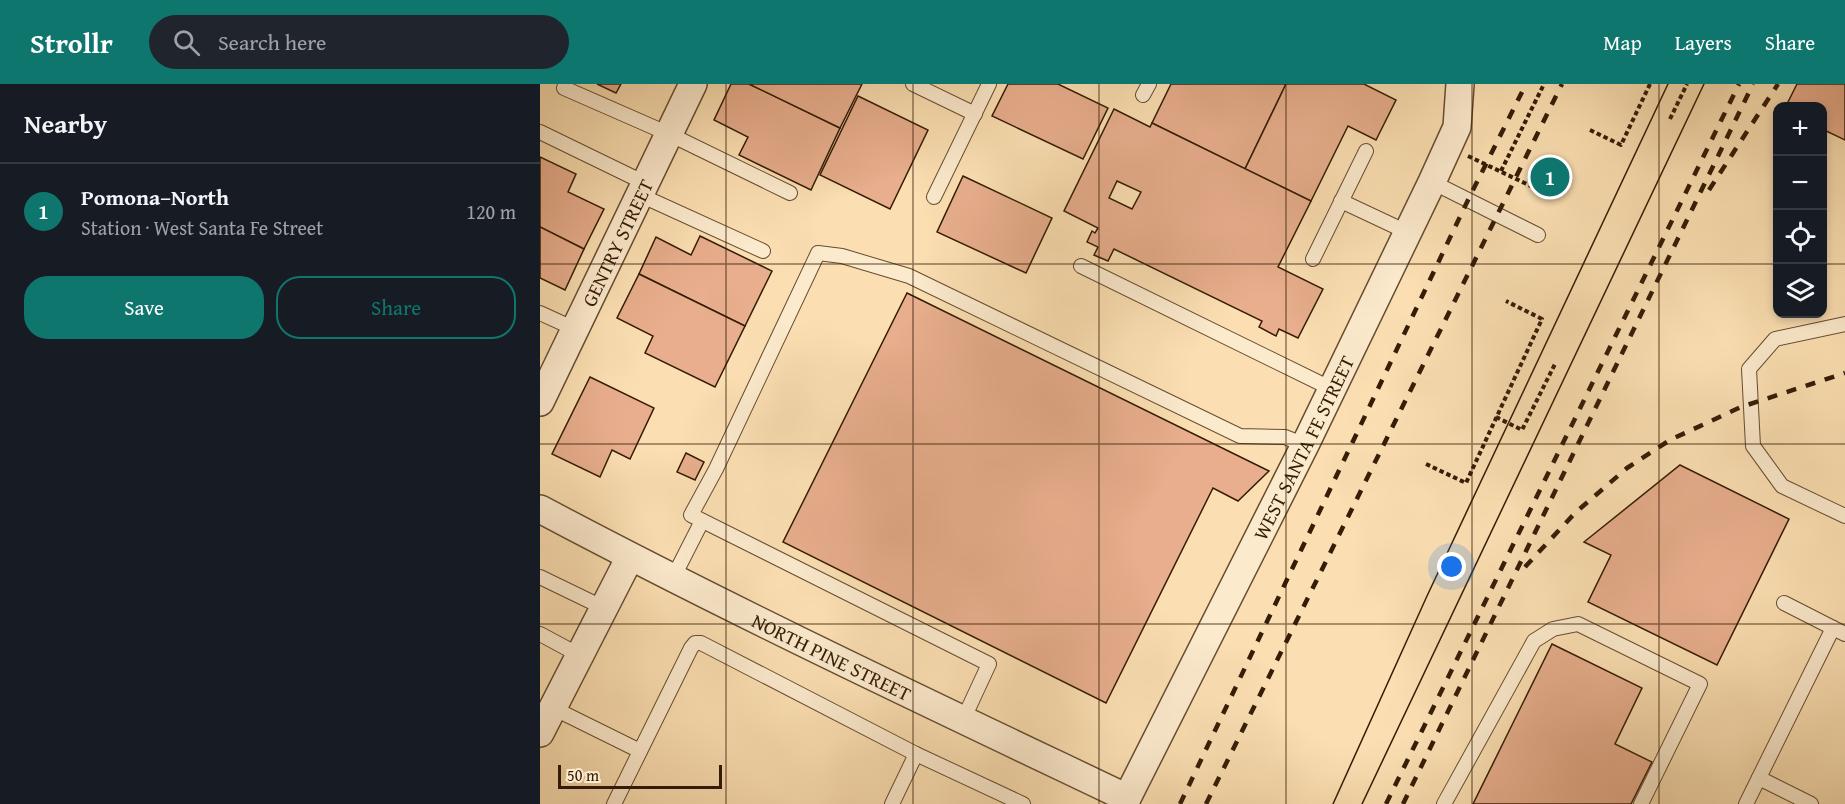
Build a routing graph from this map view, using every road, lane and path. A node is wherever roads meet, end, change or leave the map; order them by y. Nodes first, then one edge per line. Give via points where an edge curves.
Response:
1 (693, 84) edge
2 (913, 84) edge
3 (990, 84) edge
4 (1460, 84) edge
5 (1544, 84) edge
6 (1650, 84) edge
7 (1687, 84) edge
8 (564, 88) dead end
9 (975, 114) junction
10 (1670, 119) dead end
11 (1590, 130) dead end
12 (540, 132) edge
13 (669, 134) junction
14 (1448, 146) junction
15 (1365, 151) dead end
16 (1501, 171) junction
17 (1432, 182) junction
18 (643, 189) junction
19 (790, 193) dead end
20 (934, 197) dead end
21 (1556, 198) dead end
22 (1341, 201) junction
23 (1407, 232) junction
24 (1538, 235) dead end
25 (763, 250) dead end
26 (1313, 259) dead end
27 (1081, 266) dead end
28 (1506, 301) dead end
29 (540, 313) edge
30 (1845, 324) edge
31 (574, 329) junction
32 (1555, 364) dead end
33 (1332, 389) junction
34 (540, 402) edge
35 (1496, 417) junction
36 (1305, 445) junction
37 (1426, 464) dead end
38 (540, 509) edge
39 (1845, 516) edge
40 (702, 521) junction
41 (630, 557) junction
42 (540, 577) edge
43 (673, 578) junction
44 (1784, 603) dead end
45 (604, 608) junction
46 (1839, 631) edge
47 (540, 634) edge
48 (579, 655) junction
49 (553, 708) junction
50 (963, 720) junction
51 (540, 734) edge
52 (640, 751) junction
53 (916, 754) junction
54 (1759, 778) junction
55 (1126, 801) edge
56 (614, 804) edge
57 (892, 804) edge
58 (1023, 804) edge
59 (1444, 804) edge
60 (1641, 804) edge
61 (1746, 804) edge
62 (1811, 804) edge

1 - 13 street, GENTRY STREET
2 - 9 lane
3 - 9 lane
4 - 14 street, WEST SANTA FE STREET via 1457,127
5 - 16 path
6 - 11 path via 1621,145
7 - 10 path
8 - 13 lane
9 - 20 lane
12 - 18 lane
13 - 18 street, GENTRY STREET
13 - 19 lane
14 - 16 path
14 - 17 street, WEST SANTA FE STREET
15 - 22 lane
16 - 21 path
17 - 23 street, WEST SANTA FE STREET
17 - 24 lane
18 - 25 lane
18 - 31 street, GENTRY STREET
22 - 23 lane
22 - 26 lane
23 - 33 street, WEST SANTA FE STREET
27 - 33 lane
28 - 35 path via 1542,320
29 - 31 lane
30 - 39 lane via 1775,339 1749,369 1754,446 1782,486
31 - 34 street, GENTRY STREET
32 - 35 path via 1522,430
33 - 36 street, WEST SANTA FE STREET
35 - 37 path via 1466,483
36 - 40 lane via 1285,437 1240,436 909,276 818,253 691,515
36 - 55 street, WEST SANTA FE STREET
38 - 41 street, NORTH PINE STREET
40 - 43 lane
40 - 50 lane via 989,664
41 - 43 street, NORTH PINE STREET
41 - 45 street
42 - 45 lane
43 - 50 street, NORTH PINE STREET
44 - 46 lane
45 - 48 street
46 - 54 lane
47 - 48 lane
48 - 49 street
49 - 51 street
49 - 52 lane
50 - 55 street, NORTH PINE STREET
52 - 53 lane via 691,648 700,643
52 - 56 lane
53 - 57 lane
53 - 58 lane
54 - 61 lane
54 - 62 lane
59 - 60 lane via 1534,641 1553,629 1578,624 1700,684

